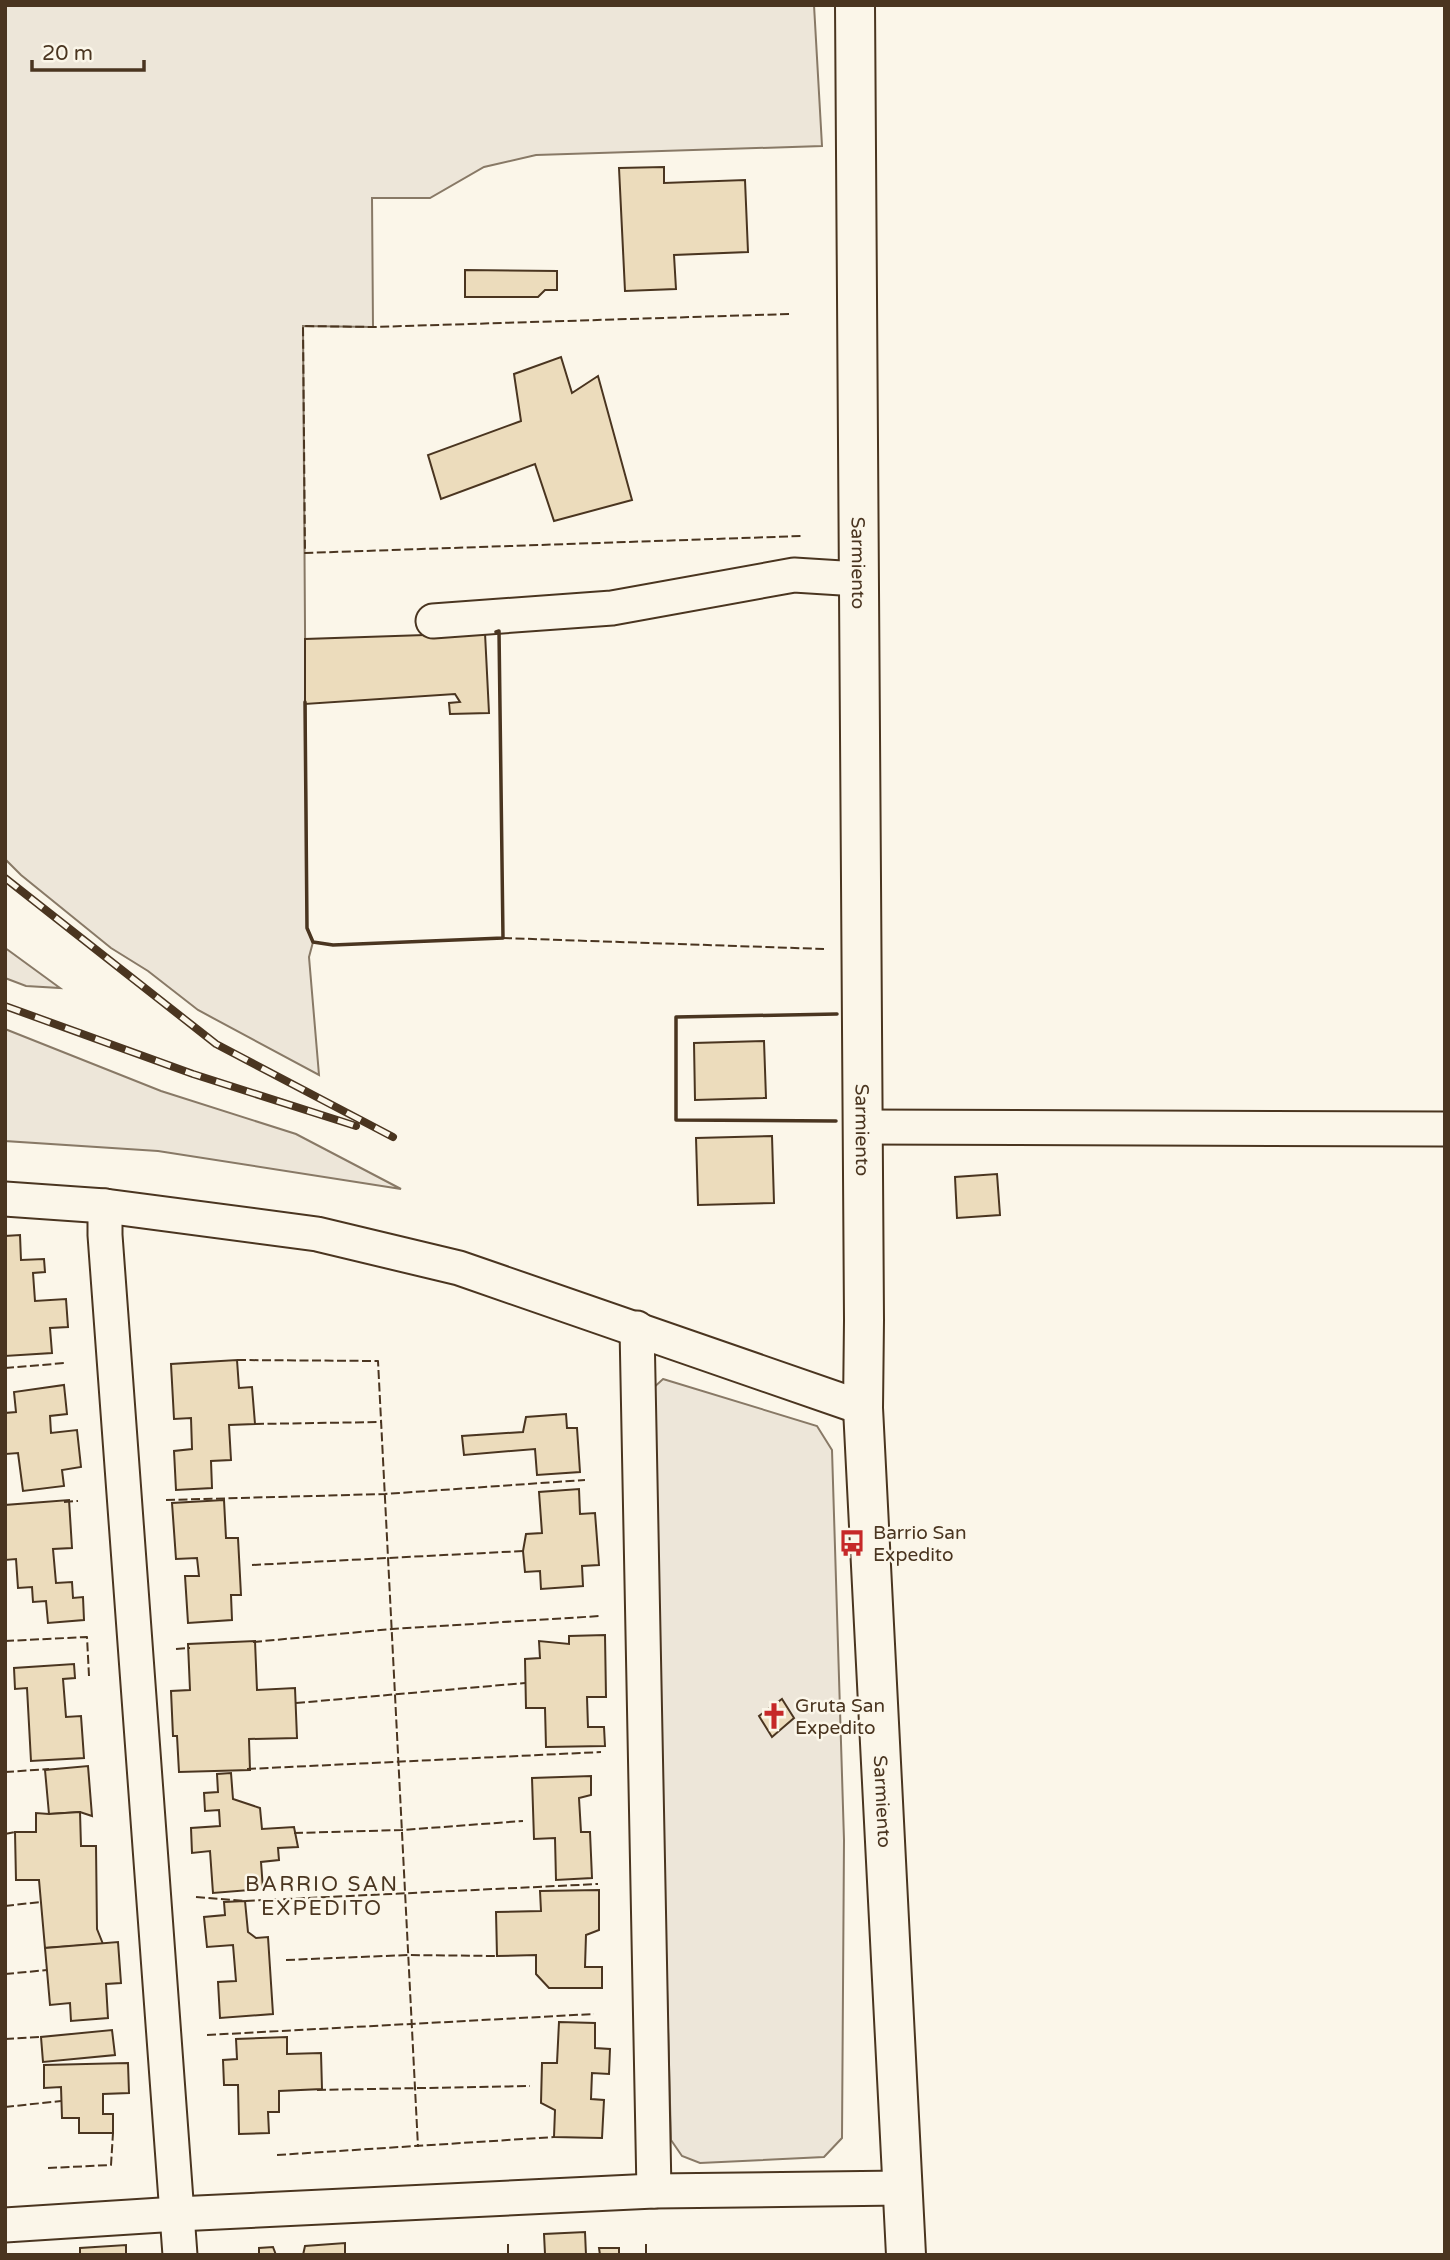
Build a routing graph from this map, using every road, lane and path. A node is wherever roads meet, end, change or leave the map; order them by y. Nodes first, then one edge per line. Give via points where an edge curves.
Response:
1 (855, 5) edge
2 (858, 579) junction
3 (433, 621) dead end
4 (861, 1127) junction
5 (1445, 1129) edge
6 (5, 1199) edge
7 (105, 1206) junction
8 (637, 1328) junction
9 (863, 1408) junction
10 (902, 2188) junction
11 (654, 2191) junction
12 (177, 2214) junction
13 (5, 2225) edge
14 (180, 2255) edge
15 (906, 2255) edge

1 - 2 main road, Sarmiento
2 - 3 street via 794,575 612,608
2 - 4 main road, Sarmiento
4 - 5 street
4 - 9 main road, Sarmiento
6 - 7 street
7 - 8 street via 317,1234 459,1268
7 - 12 street
8 - 9 street
8 - 11 street
9 - 10 main road, Sarmiento
10 - 11 street
10 - 15 main road, Sarmiento
11 - 12 street
12 - 13 street
12 - 14 street

